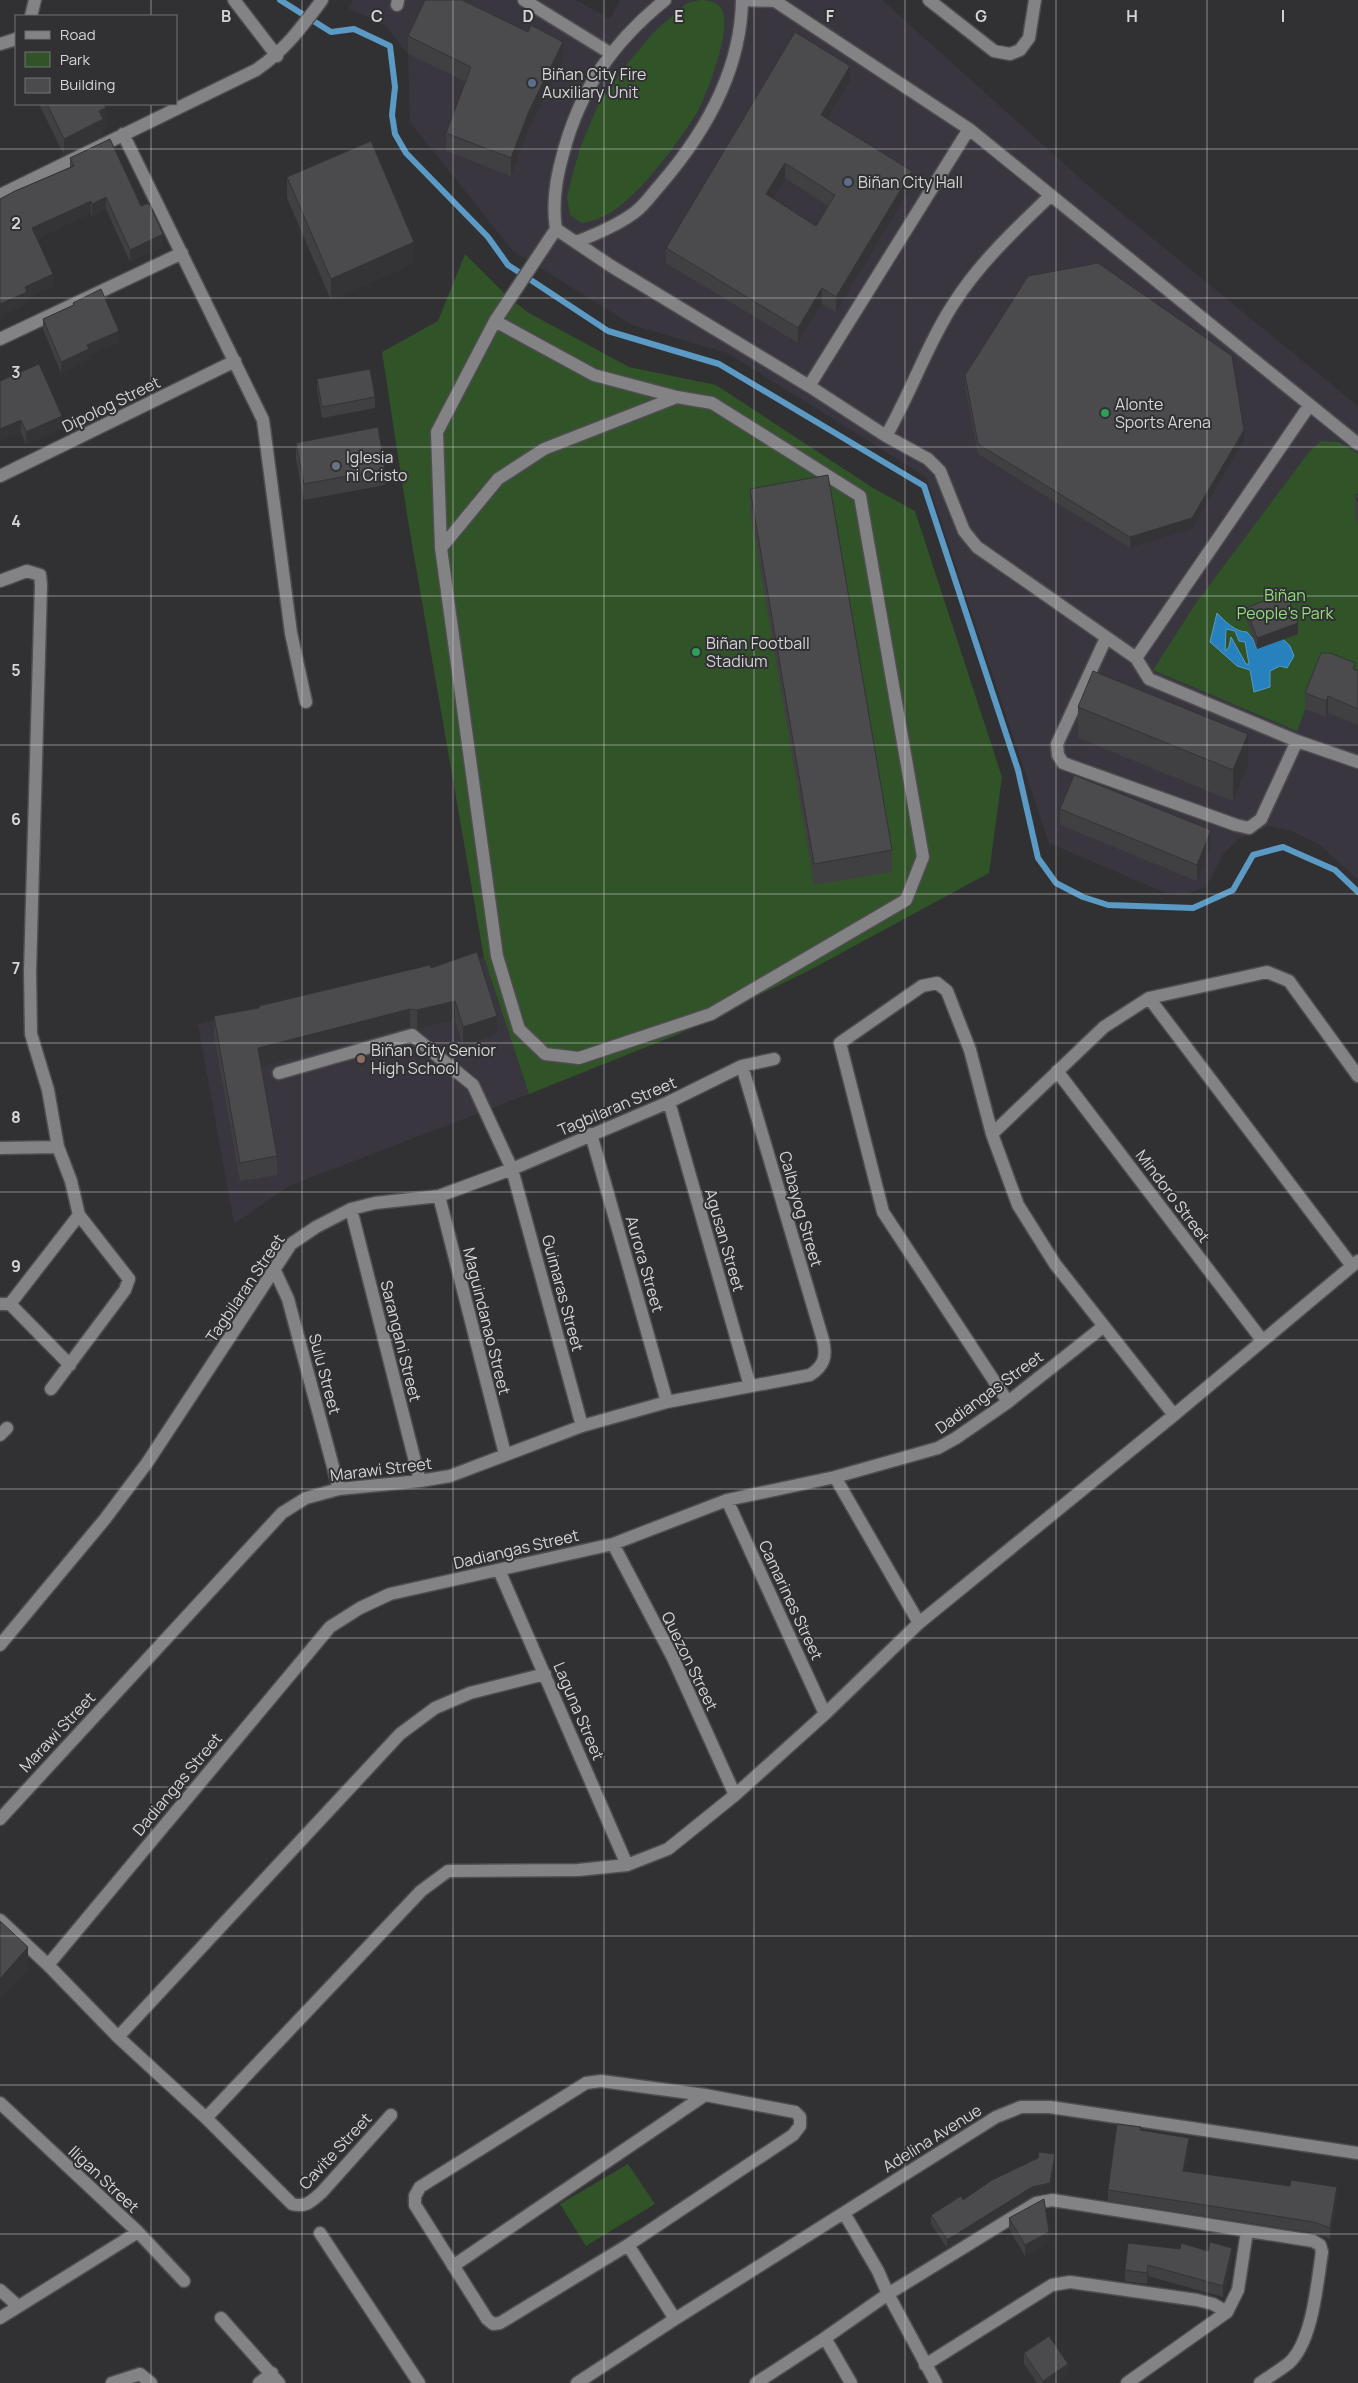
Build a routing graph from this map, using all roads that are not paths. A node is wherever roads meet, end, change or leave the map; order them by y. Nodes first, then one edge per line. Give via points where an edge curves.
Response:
1 (35, 0) edge
2 (234, 0) edge
3 (322, 0) edge
4 (524, 0) edge
5 (665, 0) edge
6 (743, 0) edge
7 (929, 0) edge
8 (1035, 0) edge
9 (31, 15) edge
10 (15, 39) edge
11 (0, 44) edge
12 (610, 53) junction
13 (276, 56) junction
14 (969, 129) junction
15 (123, 134) junction
16 (0, 195) edge
17 (1051, 195) junction
18 (556, 229) junction
19 (576, 242) junction
20 (182, 252) junction
21 (495, 322) junction
22 (0, 339) edge
23 (235, 361) junction
24 (809, 386) junction
25 (677, 397) junction
26 (1309, 406) junction
27 (886, 436) junction
28 (1358, 444) edge
29 (0, 476) edge
30 (441, 548) junction
31 (0, 581) edge
32 (1106, 638) junction
33 (1136, 658) junction
34 (306, 702) dead end
35 (1297, 741) junction
36 (1358, 762) edge
37 (1149, 998) junction
38 (774, 1059) dead end
39 (742, 1066) junction
40 (1057, 1072) junction
41 (279, 1073) dead end
42 (1358, 1076) edge
43 (669, 1102) junction
44 (591, 1134) junction
45 (992, 1134) junction
46 (58, 1147) junction
47 (0, 1148) edge
48 (512, 1169) junction
49 (439, 1196) junction
50 (351, 1210) junction
51 (79, 1215) junction
52 (1355, 1263) edge
53 (275, 1271) junction
54 (5, 1304) edge
55 (1104, 1326) junction
56 (1262, 1340) junction
57 (824, 1362) joint
58 (70, 1365) junction
59 (750, 1386) junction
60 (51, 1389) dead end
61 (668, 1402) junction
62 (1008, 1402) junction
63 (1174, 1415) junction
64 (582, 1426) junction
65 (505, 1454) junction
66 (835, 1477) junction
67 (420, 1481) junction
68 (339, 1488) junction
69 (727, 1500) junction
70 (613, 1544) junction
71 (498, 1570) junction
72 (919, 1623) junction
73 (0, 1645) edge
74 (545, 1674) junction
75 (825, 1714) junction
76 (735, 1794) junction
77 (0, 1819) edge
78 (628, 1865) junction
79 (0, 1920) edge
80 (48, 1965) junction
81 (118, 2037) junction
82 (705, 2095) junction
83 (0, 2103) edge
84 (391, 2115) dead end
85 (206, 2118) junction
86 (1358, 2153) edge
87 (844, 2213) junction
88 (1246, 2230) junction
89 (138, 2232) junction
90 (320, 2233) dead end
91 (628, 2246) junction
92 (453, 2266) junction
93 (184, 2281) dead end
94 (0, 2290) edge
95 (888, 2294) junction
96 (18, 2306) junction
97 (1227, 2312) junction
98 (0, 2318) edge
99 (222, 2318) dead end
100 (675, 2318) junction
101 (826, 2338) junction
102 (925, 2364) junction
103 (276, 2378) edge
104 (758, 2382) edge
105 (112, 2383) edge
106 (151, 2383) edge
107 (258, 2383) edge
108 (419, 2383) edge
109 (577, 2383) edge
110 (851, 2383) edge
111 (936, 2383) edge
112 (1127, 2383) edge
113 (1260, 2383) edge

1 - 9 street
2 - 13 street
3 - 13 street
4 - 12 street
5 - 12 street
6 - 14 street via 775,1
6 - 19 street via 736,53 713,108 683,158 636,212 604,232
7 - 8 street via 994,51 1010,54 1020,50 1029,38
10 - 11 street
12 - 18 street via 586,90 570,126 558,173 553,213
13 - 15 street via 256,70
14 - 17 street
14 - 24 street
15 - 16 street
15 - 20 street
17 - 26 street
17 - 27 street via 980,267 954,303
18 - 19 street
18 - 21 street
19 - 24 street
20 - 22 street
20 - 23 street
21 - 25 street via 594,375
21 - 30 street via 437,432
23 - 29 street, Dipolog Street
23 - 34 street via 263,420 290,623
24 - 27 street
25 - 30 street via 544,450 498,478
25 - 30 street via 712,403 860,496 923,857 906,900 711,1014 579,1058 545,1054 519,1029 497,956
26 - 28 street
26 - 33 street
27 - 32 street via 928,459 940,471 964,531 977,547
31 - 46 street via 27,571 40,575 31,1034 48,1090
32 - 33 street
32 - 35 street via 1057,744 1063,763 1249,828 1261,819
33 - 35 street via 1149,679
35 - 36 street
37 - 40 street via 1104,1028
37 - 42 street via 1267,972 1289,981
37 - 52 street
38 - 39 street, Tagbilaran Street
39 - 43 street, Tagbilaran Street
39 - 57 street, Calbayog Street via 823,1340
40 - 45 street
40 - 56 street, Mindoro Street
41 - 48 street, Guimaras Street via 412,1036 473,1085
43 - 44 street, Tagbilaran Street
43 - 59 street, Agusan Street
44 - 48 street, Tagbilaran Street
44 - 61 street, Aurora Street
45 - 55 street via 1018,1205 1056,1264
45 - 62 street via 970,1050 947,991 937,983 922,986 840,1043 883,1212
46 - 47 street
46 - 51 street
48 - 49 street, Tagbilaran Street
48 - 64 street, Guimaras Street
49 - 50 street, Tagbilaran Street via 375,1203
49 - 65 street, Maguindanao Street
50 - 53 street, Tagbilaran Street via 291,1244
50 - 67 street, Sarangani Street
51 - 54 street
51 - 58 street via 129,1279 125,1290
52 - 56 street
53 - 68 street, Sulu Street via 288,1299
53 - 73 street, Tagbilaran Street via 147,1463
54 - 58 street
55 - 62 street, Dadiangas Street
55 - 63 street
56 - 63 street
57 - 59 street, Marawi Street via 810,1375
58 - 60 street
59 - 61 street, Marawi Street
61 - 64 street, Marawi Street
62 - 66 street, Dadiangas Street via 938,1448
63 - 72 street
64 - 65 street, Marawi Street
65 - 67 street, Marawi Street via 450,1476
66 - 69 street, Dadiangas Street
66 - 72 street
67 - 68 street, Marawi Street
68 - 77 street, Marawi Street via 306,1498 282,1513
69 - 70 street, Dadiangas Street
69 - 75 street, Camarines Street
70 - 71 street, Dadiangas Street
70 - 76 street, Quezon Street via 672,1658
71 - 74 street, Laguna Street
71 - 80 street, Dadiangas Street via 390,1594 330,1627
72 - 75 street
74 - 78 street, Laguna Street
74 - 81 street via 470,1693 434,1708 400,1734
75 - 76 street
76 - 78 street via 668,1849
78 - 85 street via 578,1870 448,1871 422,1891
79 - 80 street
80 - 81 street
81 - 85 street
82 - 91 street via 794,2112 800,2117 800,2126 793,2135
82 - 92 street
82 - 92 street via 601,2081 586,2084 420,2187 415,2205
83 - 89 street, Iligan Street
84 - 85 street, Cavite Street via 322,2192 301,2207 282,2196
86 - 87 street, Adelina Avenue via 1050,2107 1021,2107 996,2117
87 - 95 street
87 - 100 street, Adelina Avenue
88 - 95 street via 1052,2200 1036,2203
88 - 97 street via 1238,2290
88 - 113 street via 1313,2241 1320,2245 1322,2252 1309,2324 1301,2346 1290,2362
89 - 93 street, Iligan Street
89 - 96 street
90 - 108 street
91 - 92 street via 500,2323 493,2324
91 - 100 street
94 - 96 street
95 - 101 street
95 - 102 street
96 - 98 street
97 - 102 street via 1214,2304 1197,2300 1070,2282 1052,2285
97 - 112 street
99 - 103 street
100 - 109 street, Adelina Avenue
101 - 104 street
101 - 110 street
102 - 111 street
103 - 107 street
105 - 106 street via 140,2374

